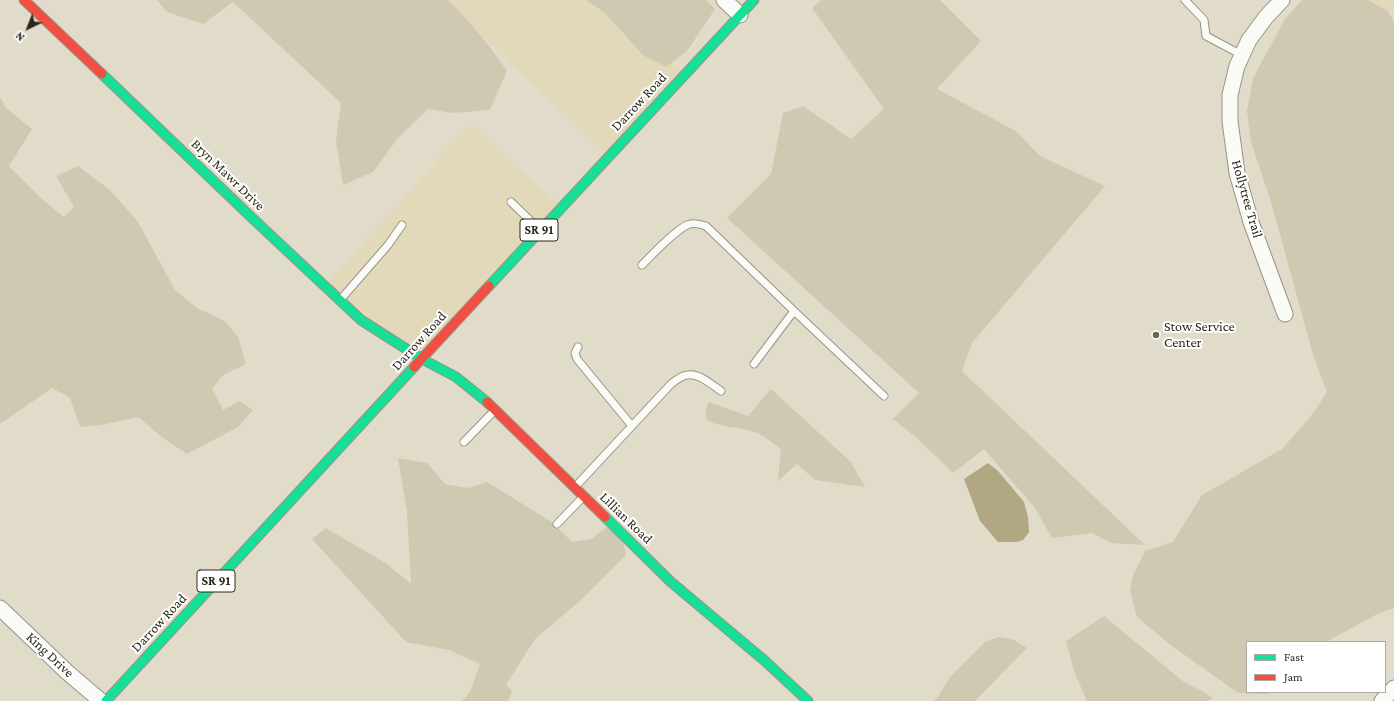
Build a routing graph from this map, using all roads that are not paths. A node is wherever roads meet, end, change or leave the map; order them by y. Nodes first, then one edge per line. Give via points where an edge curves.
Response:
1 (24, 0) edge
2 (724, 0) edge
3 (754, 0) edge
4 (1185, 0) edge
5 (1282, 0) edge
6 (740, 15) junction
7 (1242, 55) junction
8 (511, 202) dead end
9 (402, 225) dead end
10 (540, 230) junction
11 (642, 265) dead end
12 (340, 300) junction
13 (794, 311) junction
14 (1285, 314) dead end
15 (578, 347) dead end
16 (422, 359) junction
17 (754, 364) dead end
18 (721, 391) dead end
19 (884, 396) dead end
20 (496, 410) junction
21 (632, 426) junction
22 (464, 442) dead end
23 (574, 488) junction
24 (583, 497) junction
25 (557, 524) dead end
26 (0, 608) edge
27 (1394, 688) edge
28 (100, 701) edge
29 (106, 701) edge
30 (808, 701) edge
31 (1382, 701) edge

1 - 12 street, Bryn Mawr Drive
2 - 6 street
3 - 6 street, Darrow Road / SR 91
4 - 7 lane via 1204,20 1206,36
5 - 7 street, Hollytree Trail via 1249,40
6 - 10 street, Darrow Road / SR 91
7 - 14 street, Hollytree Trail via 1230,95 1230,121 1237,173 1251,222
8 - 10 lane
9 - 12 lane
10 - 16 street, Darrow Road / SR 91
11 - 13 lane via 678,231 688,224 699,223 706,226
12 - 16 street, Bryn Mawr Drive via 361,320
13 - 17 lane
13 - 19 lane
15 - 21 lane via 575,353 577,359
16 - 20 street, Lillian Road via 456,377
16 - 29 street, Darrow Road / SR 91
18 - 21 lane via 699,377 689,374 680,377
20 - 22 lane
20 - 23 street, Lillian Road
21 - 23 lane
23 - 24 street, Lillian Road
24 - 25 lane
24 - 30 street, Lillian Road via 688,597 765,661
26 - 28 street, King Drive
27 - 31 street

